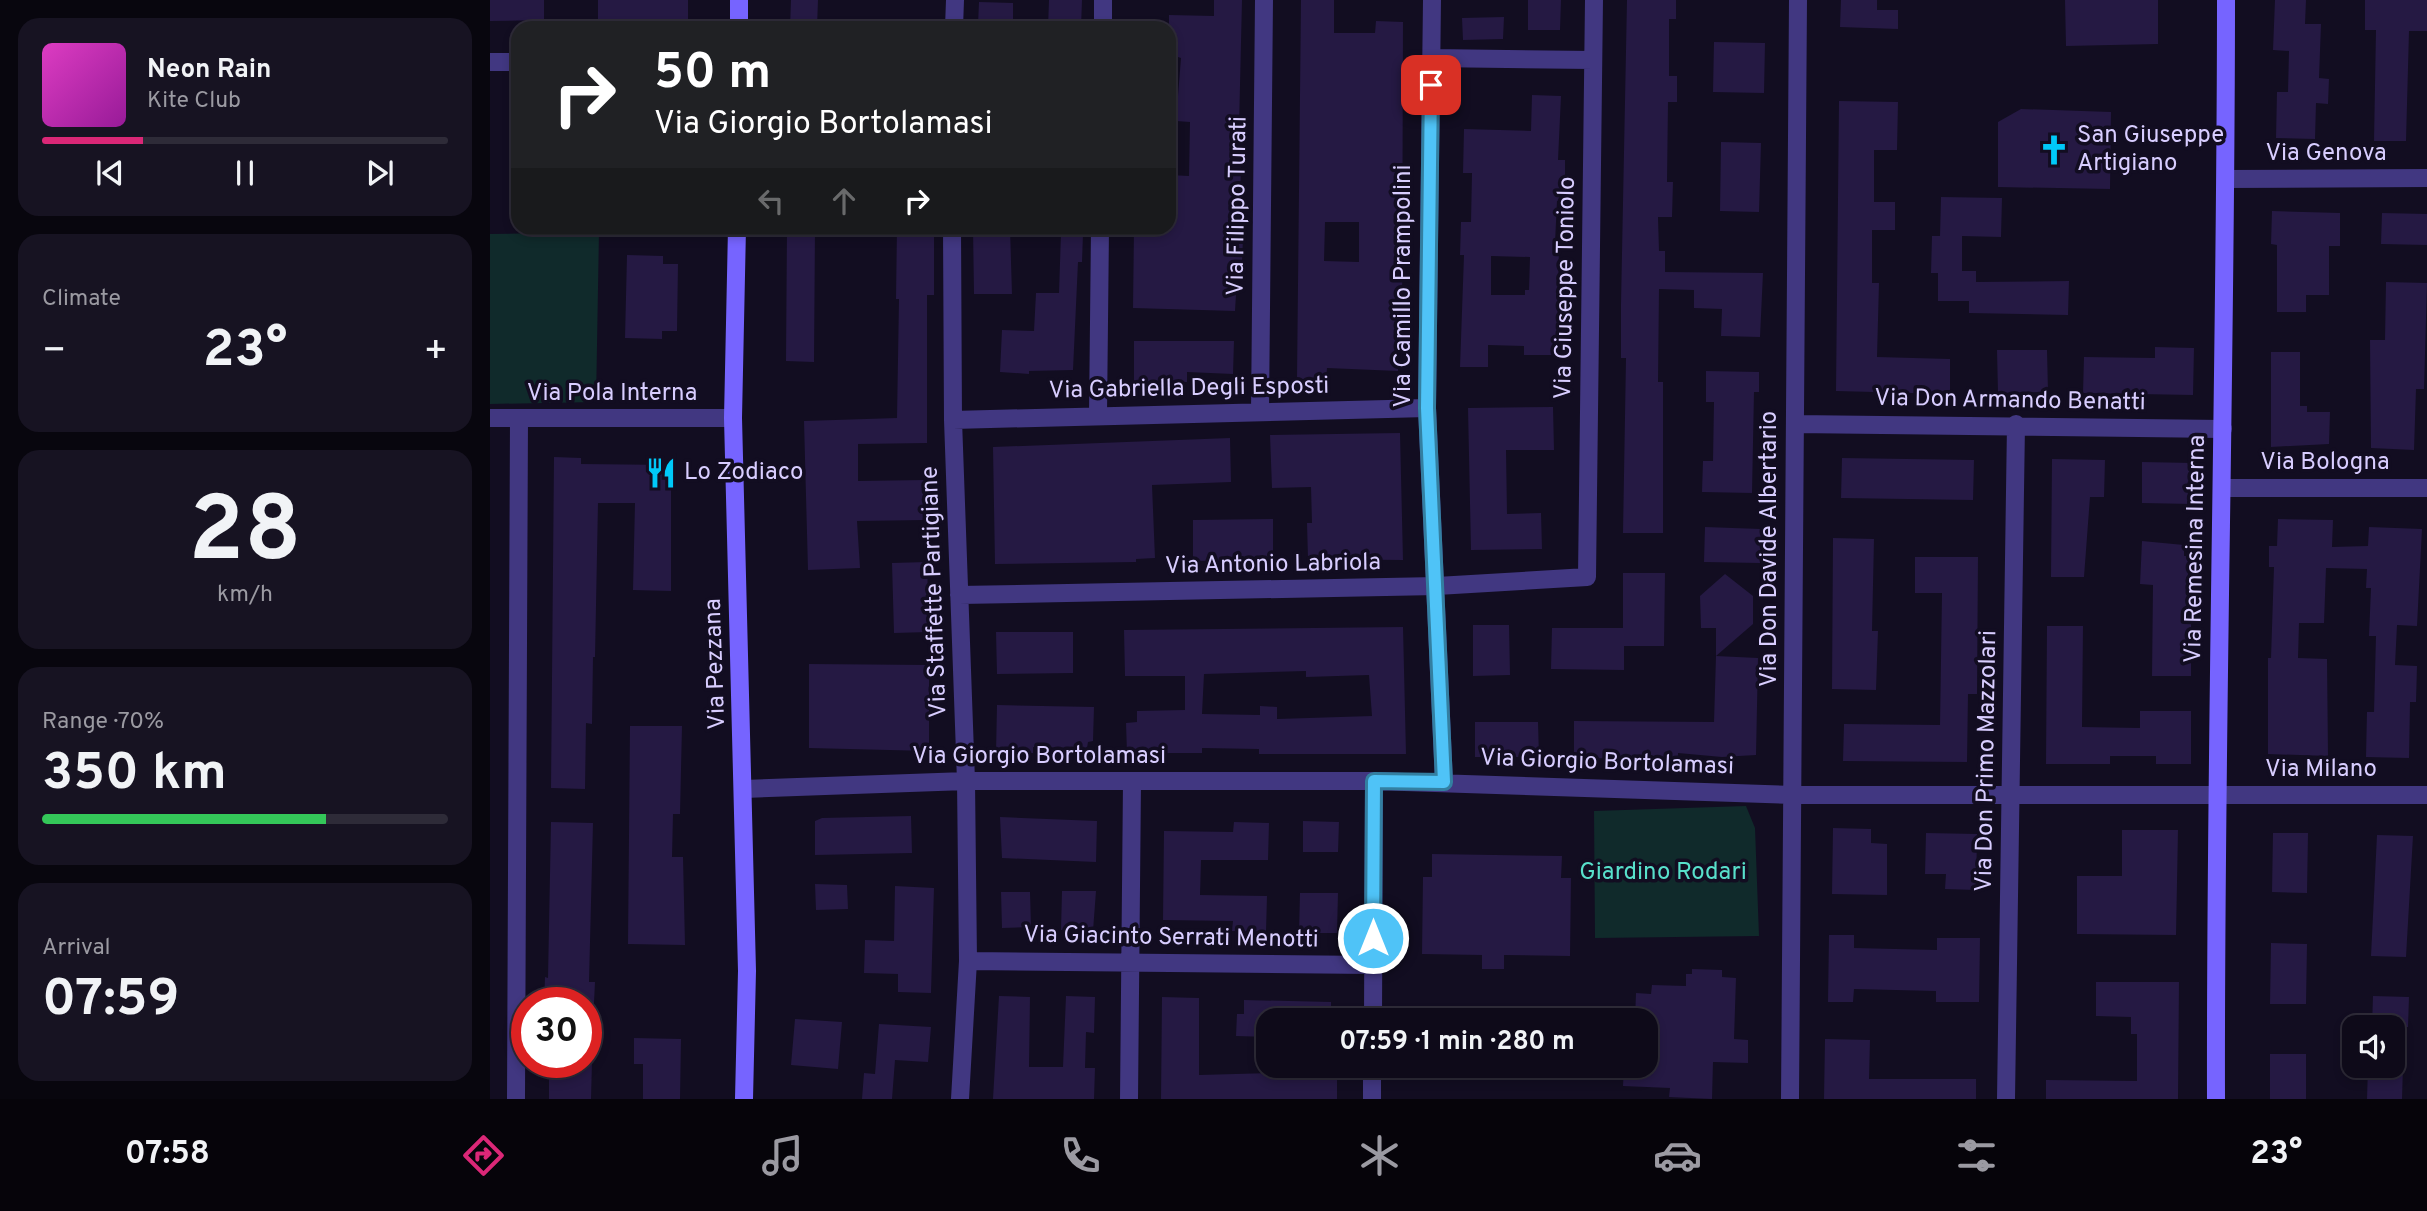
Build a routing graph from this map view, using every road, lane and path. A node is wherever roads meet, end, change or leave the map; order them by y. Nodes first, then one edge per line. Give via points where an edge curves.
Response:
1 (739, 0) edge
2 (955, 0) edge
3 (1103, 0) edge
4 (1264, 0) edge
5 (1432, 0) edge
6 (1594, 0) edge
7 (1798, 0) edge
8 (2226, 0) edge
9 (739, 21) edge
10 (954, 21) edge
11 (1102, 21) edge
12 (1431, 58) junction
13 (1593, 60) junction
14 (490, 62) edge
15 (511, 62) edge
16 (2226, 178) junction
17 (2427, 178) edge
18 (737, 235) edge
19 (952, 235) edge
20 (1100, 235) edge
21 (1427, 408) junction
22 (1260, 412) junction
23 (1098, 416) junction
24 (490, 418) edge
25 (519, 418) junction
26 (733, 418) junction
27 (953, 420) junction
28 (1795, 424) junction
29 (2016, 424) junction
30 (2223, 429) junction
31 (2222, 488) junction
32 (2427, 488) edge
33 (1587, 577) joint
34 (1437, 586) junction
35 (960, 594) junction
36 (966, 781) junction
37 (1132, 781) junction
38 (1374, 781) junction
39 (1444, 782) junction
40 (744, 789) junction
41 (1792, 794) junction
42 (2215, 794) junction
43 (2011, 795) junction
44 (2427, 795) edge
45 (968, 961) junction
46 (1130, 961) junction
47 (1373, 965) junction
48 (1373, 1008) edge
49 (1372, 1078) edge
50 (516, 1099) edge
51 (744, 1099) edge
52 (960, 1099) edge
53 (1129, 1099) edge
54 (1372, 1099) edge
55 (1790, 1099) edge
56 (2006, 1099) edge
57 (2216, 1099) edge

1 - 9 street
2 - 10 street
3 - 11 street
4 - 22 street, Via Filippo Turati
5 - 12 street, Via Camillo Prampolini
6 - 13 street, Via Giuseppe Toniolo
7 - 28 street, Via Don Davide Albertario
8 - 16 street, Via Remesina Interna
12 - 13 street
12 - 21 street, Via Camillo Prampolini
13 - 33 street, Via Giuseppe Toniolo
14 - 15 street
16 - 17 street, Via Genova
16 - 30 street, Via Remesina Interna
18 - 26 street, Via Pezzana
19 - 27 street, Via Staffette Partigiane
20 - 23 street
21 - 22 street, Via Gabriella Degli Esposti
21 - 34 street, Via Camillo Prampolini
22 - 23 street, Via Gabriella Degli Esposti
23 - 27 street, Via Gabriella Degli Esposti
24 - 25 street, Via Pola Interna
25 - 26 street, Via Pola Interna
25 - 50 street
26 - 40 street, Via Pezzana
27 - 35 street, Via Staffette Partigiane
28 - 29 street, Via Don Armando Benatti
28 - 41 street, Via Don Davide Albertario
29 - 30 street, Via Don Armando Benatti
29 - 43 street, Via Don Primo Mazzolari
30 - 31 street, Via Remesina Interna
31 - 32 street, Via Bologna
31 - 42 street, Via Remesina Interna
33 - 34 street, Via Antonio Labriola
34 - 35 street, Via Antonio Labriola
34 - 39 street, Via Camillo Prampolini
35 - 36 street, Via Staffette Partigiane
36 - 37 street, Via Giorgio Bortolamasi
36 - 40 street, Via Giorgio Bortolamasi
36 - 45 street, Via Staffette Partigiane
37 - 38 street, Via Giorgio Bortolamasi
37 - 46 street
38 - 39 street, Via Giorgio Bortolamasi
38 - 47 street
39 - 41 street, Via Giorgio Bortolamasi
40 - 51 street, Via Pezzana
41 - 43 street, Via Giorgio Bortolamasi
41 - 55 street, Via Don Davide Albertario
42 - 43 street, Via Giorgio Bortolamasi
42 - 44 street, Via Milano
42 - 57 street, Via Remesina Interna
43 - 56 street, Via Don Primo Mazzolari
45 - 46 street, Via Giacinto Serrati Menotti
45 - 52 street, Via Staffette Partigiane
46 - 47 street, Via Giacinto Serrati Menotti
46 - 53 street
47 - 48 street
49 - 54 street

